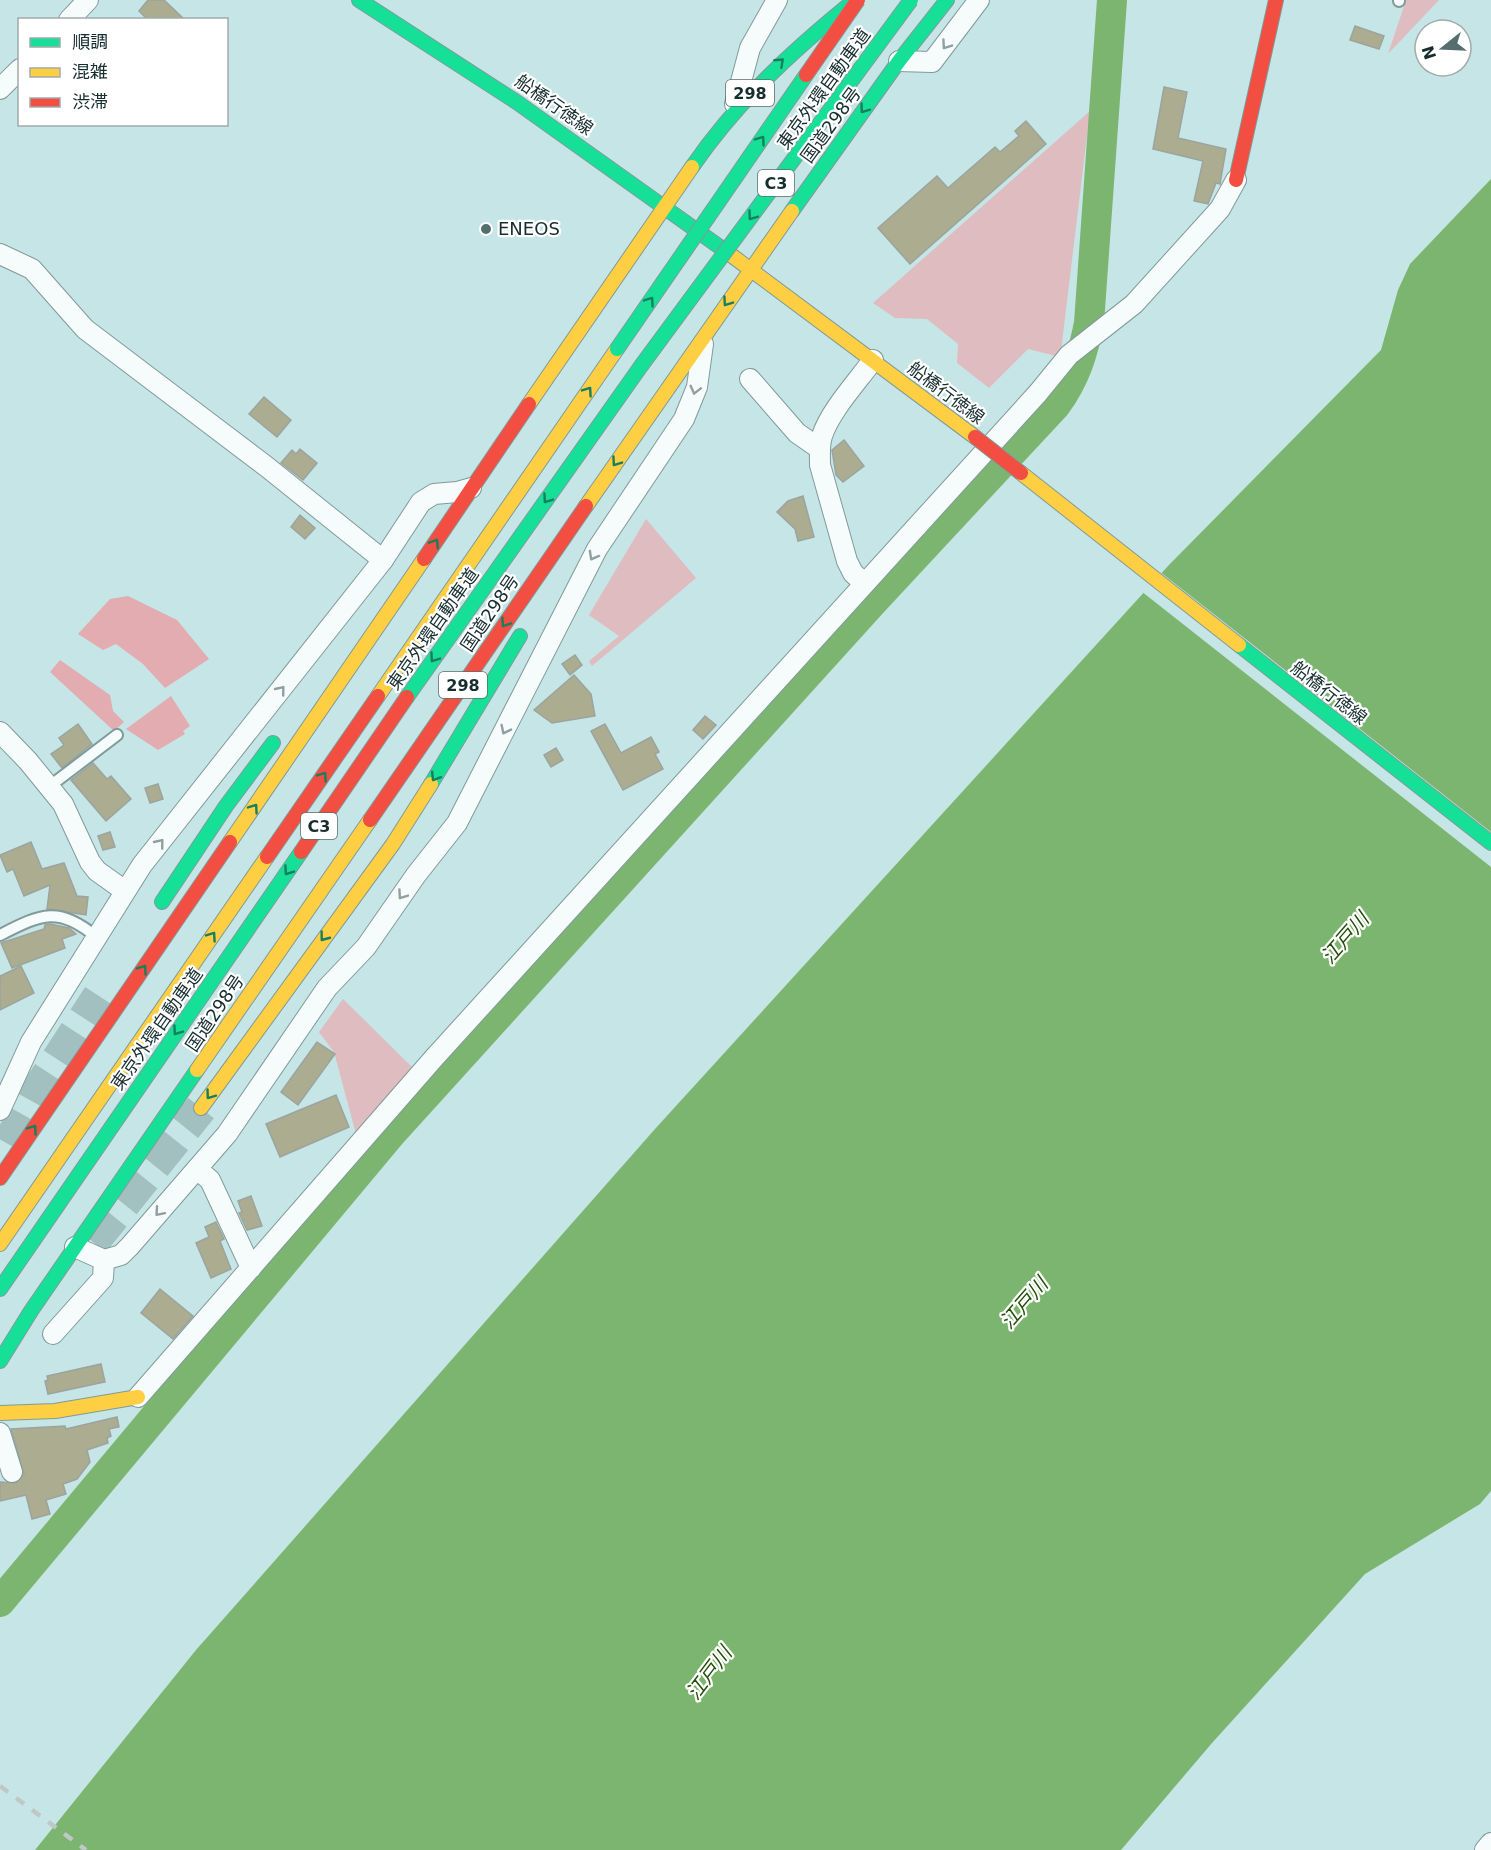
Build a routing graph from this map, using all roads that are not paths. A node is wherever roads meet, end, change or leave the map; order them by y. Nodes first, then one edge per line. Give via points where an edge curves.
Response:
1 (88, 0) edge
2 (359, 0) edge
3 (777, 0) edge
4 (857, 0) edge
5 (912, 0) edge
6 (947, 0) edge
7 (979, 0) edge
8 (1276, 0) edge
9 (71, 18) edge
10 (899, 61) junction
11 (18, 71) edge
12 (0, 89) edge
13 (731, 115) junction
14 (1236, 180) joint
15 (664, 205) junction
16 (0, 254) edge
17 (751, 268) junction
18 (705, 333) junction
19 (873, 360) junction
20 (750, 379) dead end
21 (820, 449) junction
22 (471, 488) junction
23 (598, 488) junction
24 (383, 560) junction
25 (420, 566) junction
26 (864, 583) junction
27 (541, 597) dead end
28 (525, 627) dead end
29 (329, 672) dead end
30 (0, 732) edge
31 (117, 735) dead end
32 (278, 736) dead end
33 (50, 786) junction
34 (1491, 843) edge
35 (125, 891) junction
36 (156, 911) dead end
37 (0, 935) edge
38 (98, 938) junction
39 (201, 1108) tunnel mouth
40 (0, 1110) edge
41 (197, 1168) junction
42 (0, 1178) edge
43 (0, 1244) edge
44 (75, 1247) junction
45 (104, 1260) junction
46 (251, 1268) junction
47 (0, 1289) edge
48 (31, 1311) junction
49 (53, 1334) dead end
50 (0, 1346) edge
51 (0, 1361) edge
52 (138, 1396) joint
53 (0, 1413) edge
54 (2, 1444) edge
55 (12, 1472) dead end
56 (1491, 1843) edge
57 (1485, 1850) edge

1 - 9 street
2 - 15 main road, 船橋行徳線 via 504,91
3 - 13 street via 750,48
13 -> 4 main road, 298 via 786,57
43 -> 4 main road, 東京外環自動車道 / C3, bridge
5 -> 47 main road, 東京外環自動車道 / C3, bridge via 641,366 429,666
6 - 10 main road, 国道298号 / 298
7 -> 10 street via 932,62
8 - 14 main road
10 -> 17 main road, 国道298号 / 298
11 - 12 street
13 - 15 main road, 298
14 - 26 street via 1213,217 1134,304 1069,355
15 - 17 main road, 船橋行徳線
15 - 22 main road, 298
16 - 24 street via 32,269 85,329
17 -> 18 main road, 国道298号 / 298
17 - 19 main road, 船橋行徳線
18 -> 23 main road, 国道298号 / 298
18 -> 41 street via 697,387 684,419 597,549 462,814 366,947 327,988 227,1134
19 - 21 street via 828,423
19 - 34 main road, 船橋行徳線, bridge
20 - 21 street via 797,433
21 - 26 street via 820,465 847,561
22 - 24 street via 426,497
25 -> 22 main road, 298
23 - 27 main road
23 -> 44 main road, 国道298号 / 298
35 -> 24 street
25 - 29 main road
42 -> 25 main road, 298
26 - 46 street via 434,1058
28 -> 39 main road via 477,712 393,844
30 - 33 street
31 - 33 lane
32 - 36 main road
33 - 35 street via 63,804 90,862 104,878
35 - 38 street
37 - 38 lane via 50,916 77,921
38 - 40 street via 31,1042
41 -> 45 street via 121,1254
41 - 46 street via 210,1180
44 - 45 street
44 - 48 main road, 国道298号 / 298
45 - 49 street via 103,1278
46 - 52 street
48 - 50 main road, 国道298号 / 298
48 - 51 main road, 国道298号 / 298
52 - 53 main road via 55,1411
54 - 55 street
56 - 57 street

